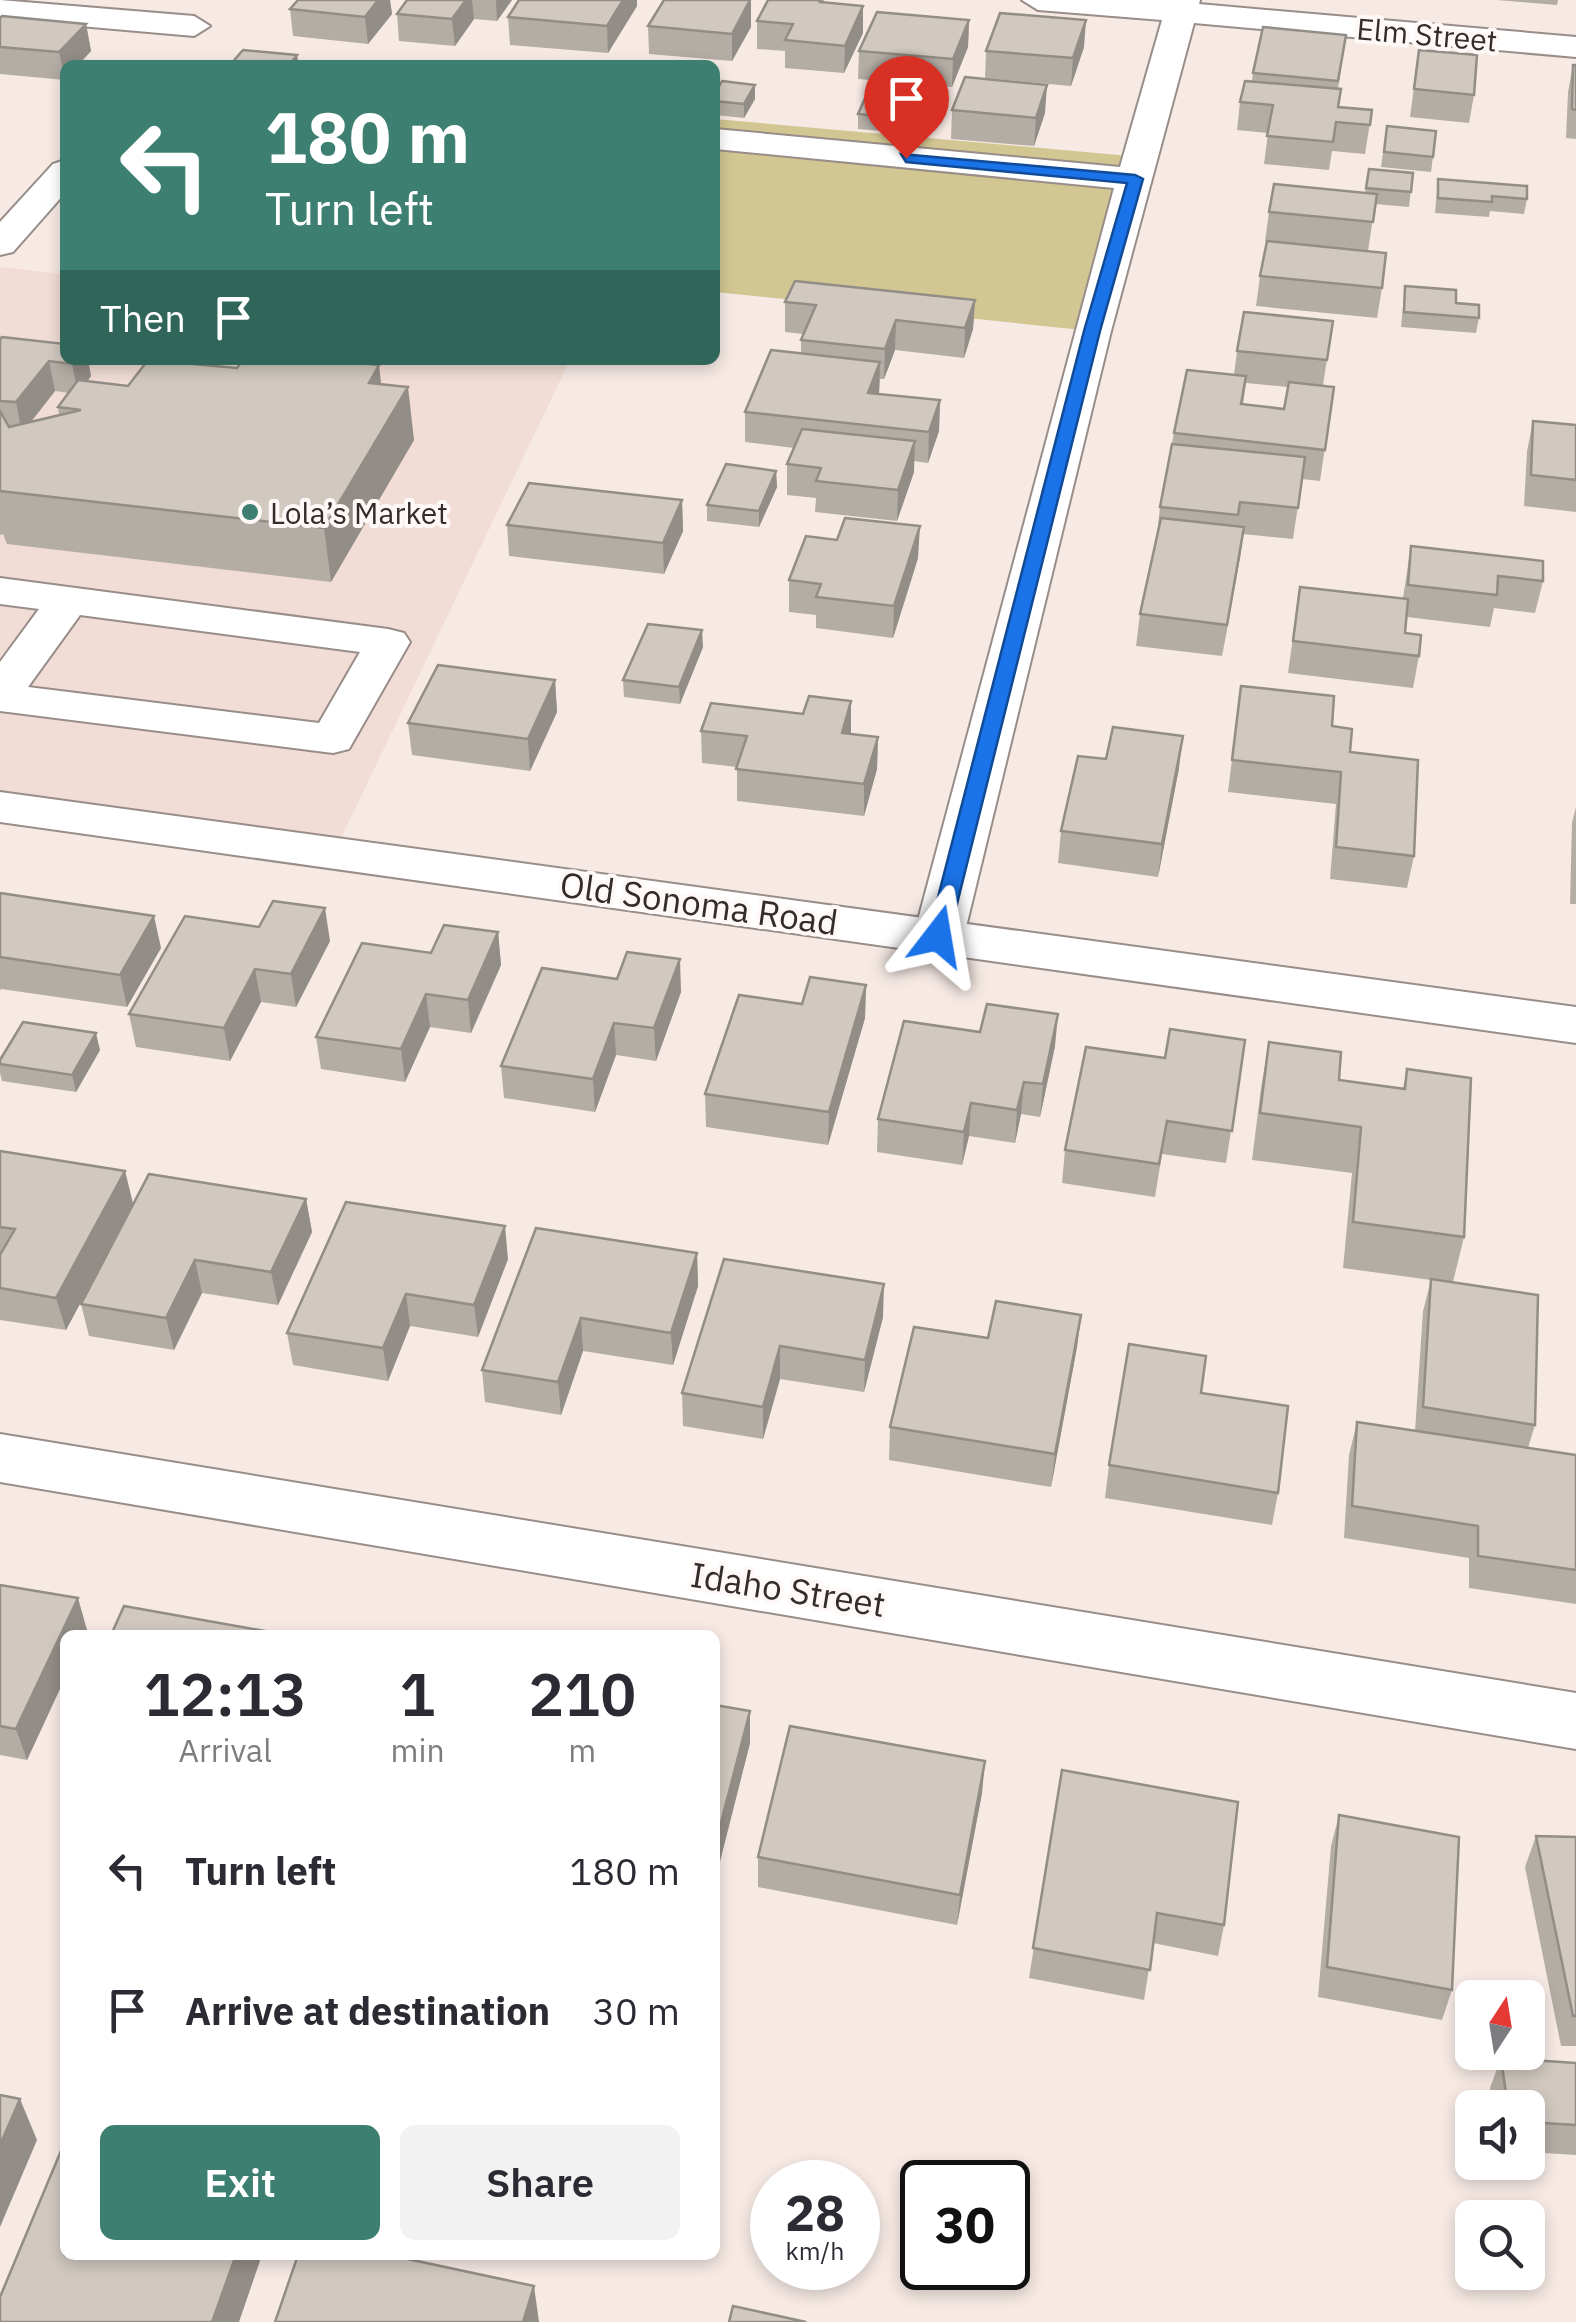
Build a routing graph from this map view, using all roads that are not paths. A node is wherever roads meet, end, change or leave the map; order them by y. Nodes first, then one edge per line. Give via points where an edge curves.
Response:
1 (217, 0) edge
2 (1038, 0) edge
3 (1183, 6) edge
4 (0, 9) edge
5 (194, 26) junction
6 (1576, 47) edge
7 (170, 52) dead end
8 (720, 140) edge
9 (60, 177) edge
10 (1135, 179) junction
11 (0, 244) edge
12 (0, 591) edge
13 (68, 600) junction
14 (0, 695) edge
15 (0, 807) edge
16 (938, 936) junction
17 (1576, 1025) edge
18 (0, 1458) edge
19 (1576, 1721) edge

1 - 5 street
2 - 3 street, Elm Street
3 - 6 street, Elm Street
3 - 10 street
4 - 5 street
5 - 7 street
8 - 10 street
9 - 11 street
10 - 16 street
12 - 13 street
13 - 14 street
13 - 14 street via 388,642 333,739
15 - 16 street, Old Sonoma Road
16 - 17 street, Old Sonoma Road
18 - 19 street, Idaho Street

